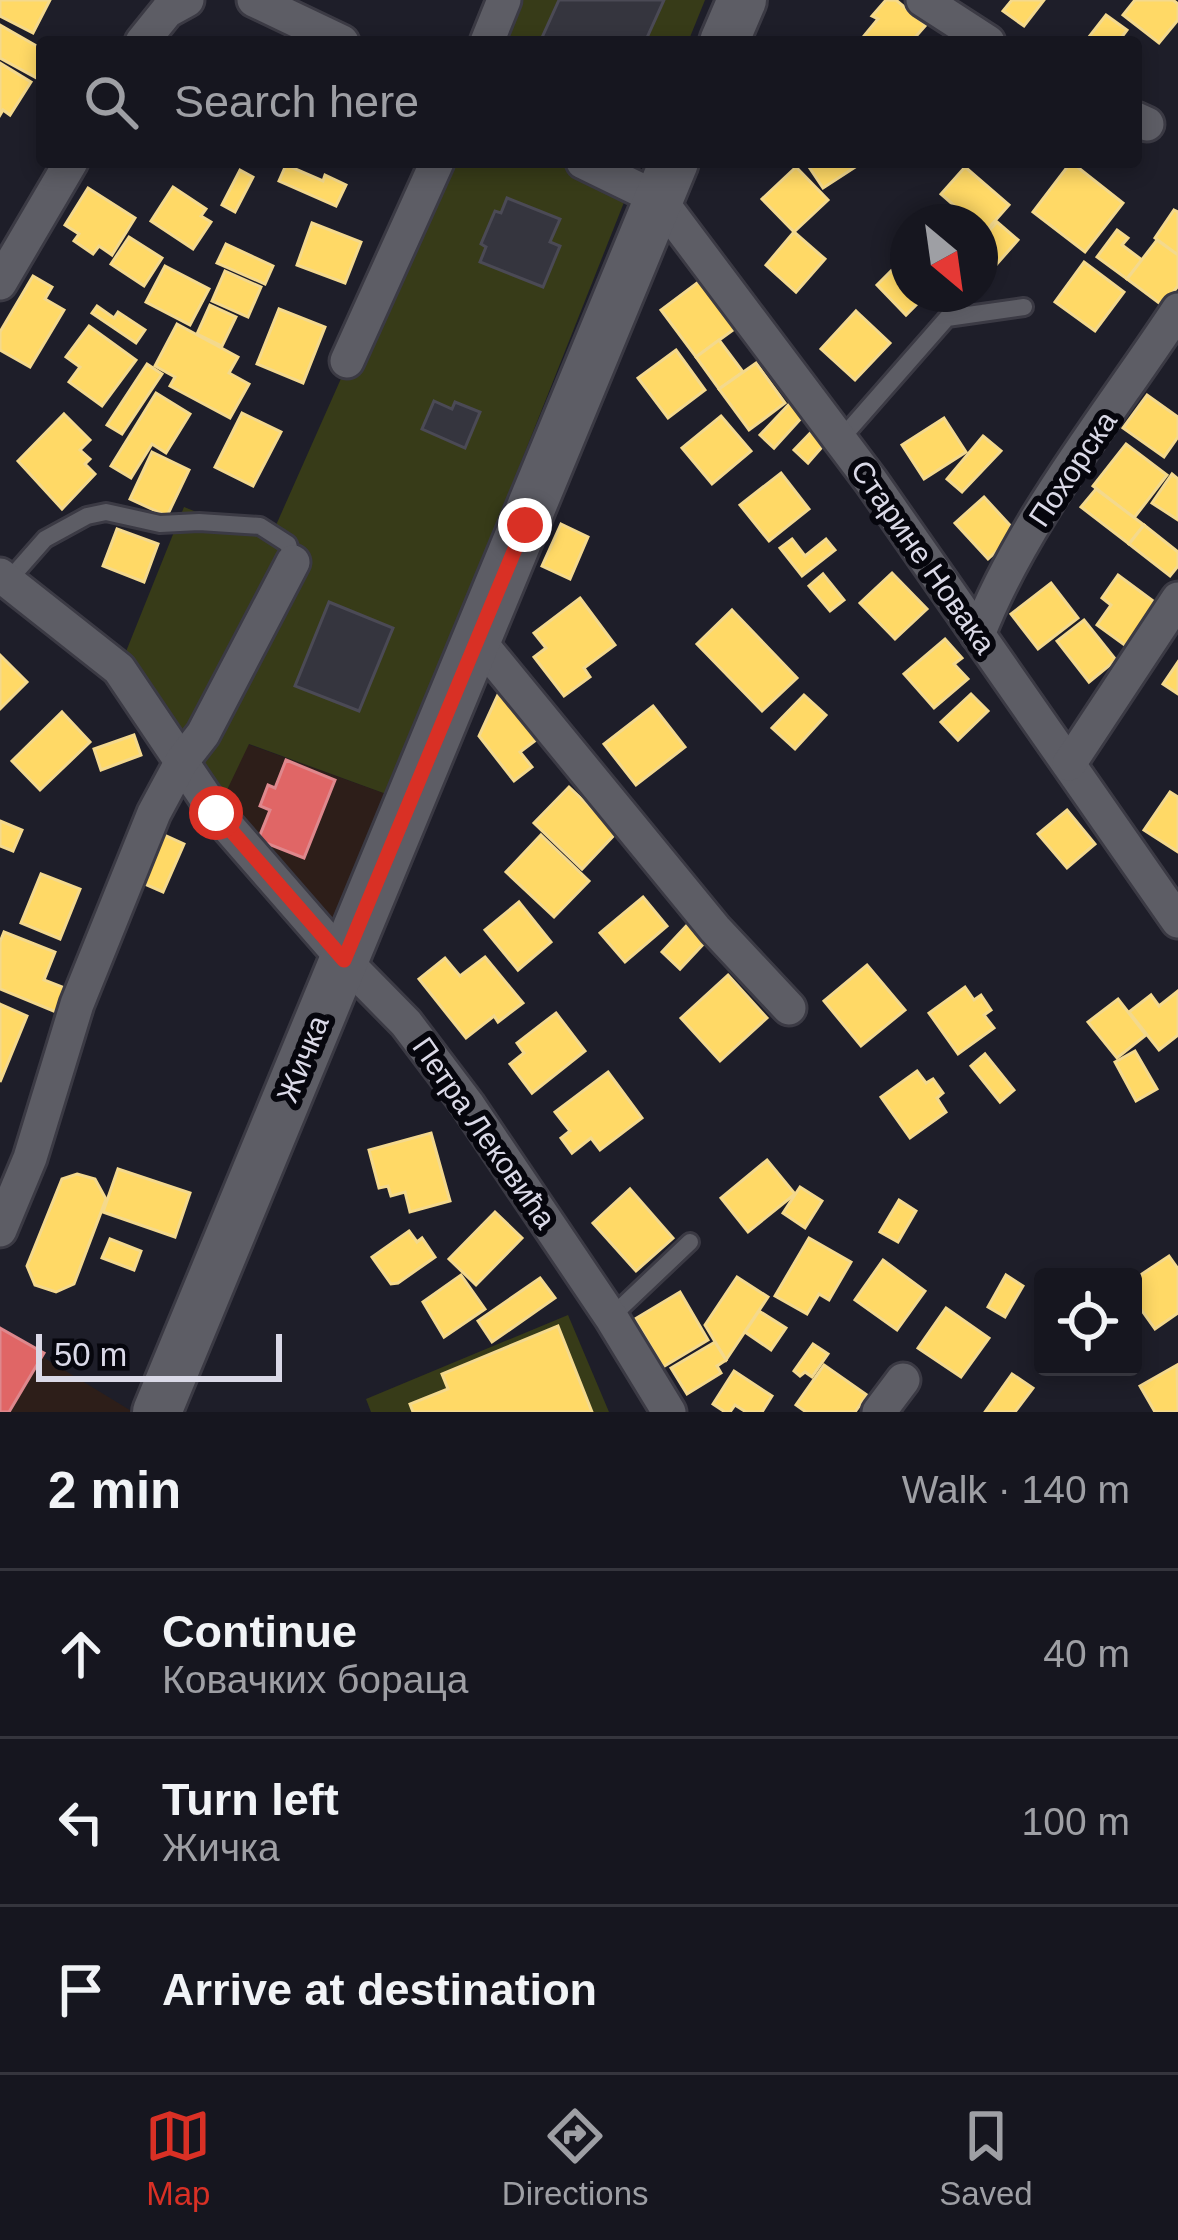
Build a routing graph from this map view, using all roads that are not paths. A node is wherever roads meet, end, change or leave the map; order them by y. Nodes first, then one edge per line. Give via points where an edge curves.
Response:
1 (187, 0) edge
2 (254, 0) edge
3 (504, 0) edge
4 (742, 0) edge
5 (923, 0) edge
6 (146, 36) edge
7 (329, 36) edge
8 (490, 36) edge
9 (727, 36) edge
10 (979, 36) edge
11 (67, 168) edge
12 (433, 168) edge
13 (610, 168) edge
14 (667, 181) edge
15 (0, 283) edge
16 (1024, 307) dead end
17 (1178, 310) edge
18 (347, 361) dead end
19 (840, 440) junction
20 (292, 562) joint
21 (4, 578) edge
22 (1178, 598) edge
23 (978, 635) junction
24 (478, 640) junction
25 (182, 761) junction
26 (1069, 764) junction
27 (1178, 921) edge
28 (344, 960) junction
29 (789, 1008) dead end
30 (0, 1230) edge
31 (690, 1242) dead end
32 (610, 1317) junction
33 (903, 1380) dead end
34 (157, 1412) edge
35 (669, 1412) edge
36 (879, 1412) edge

1 - 6 street via 166,10
2 - 7 street
3 - 8 street
4 - 9 main road
5 - 10 street
11 - 15 street
12 - 18 street
13 - 14 street
14 - 19 street, Старине Новака
14 - 24 main road, Жичка
16 - 19 lane via 947,318
17 - 23 street, Похорска via 1038,519
19 - 23 street, Старине Новака
20 - 21 lane via 288,544 260,526 160,524 106,512 45,539
20 - 25 street
21 - 25 street, Петра Лековића via 119,669
22 - 26 street
23 - 26 street, Старине Новака
24 - 28 main road, Жичка
24 - 29 street
25 - 28 street, Петра Лековића via 216,813
25 - 30 street via 117,897
26 - 27 street, Старине Новака
28 - 32 street, Петра Лековића via 456,1088
28 - 34 main road, Жичка
31 - 32 lane
32 - 35 street, Петра Лековића
33 - 36 street

